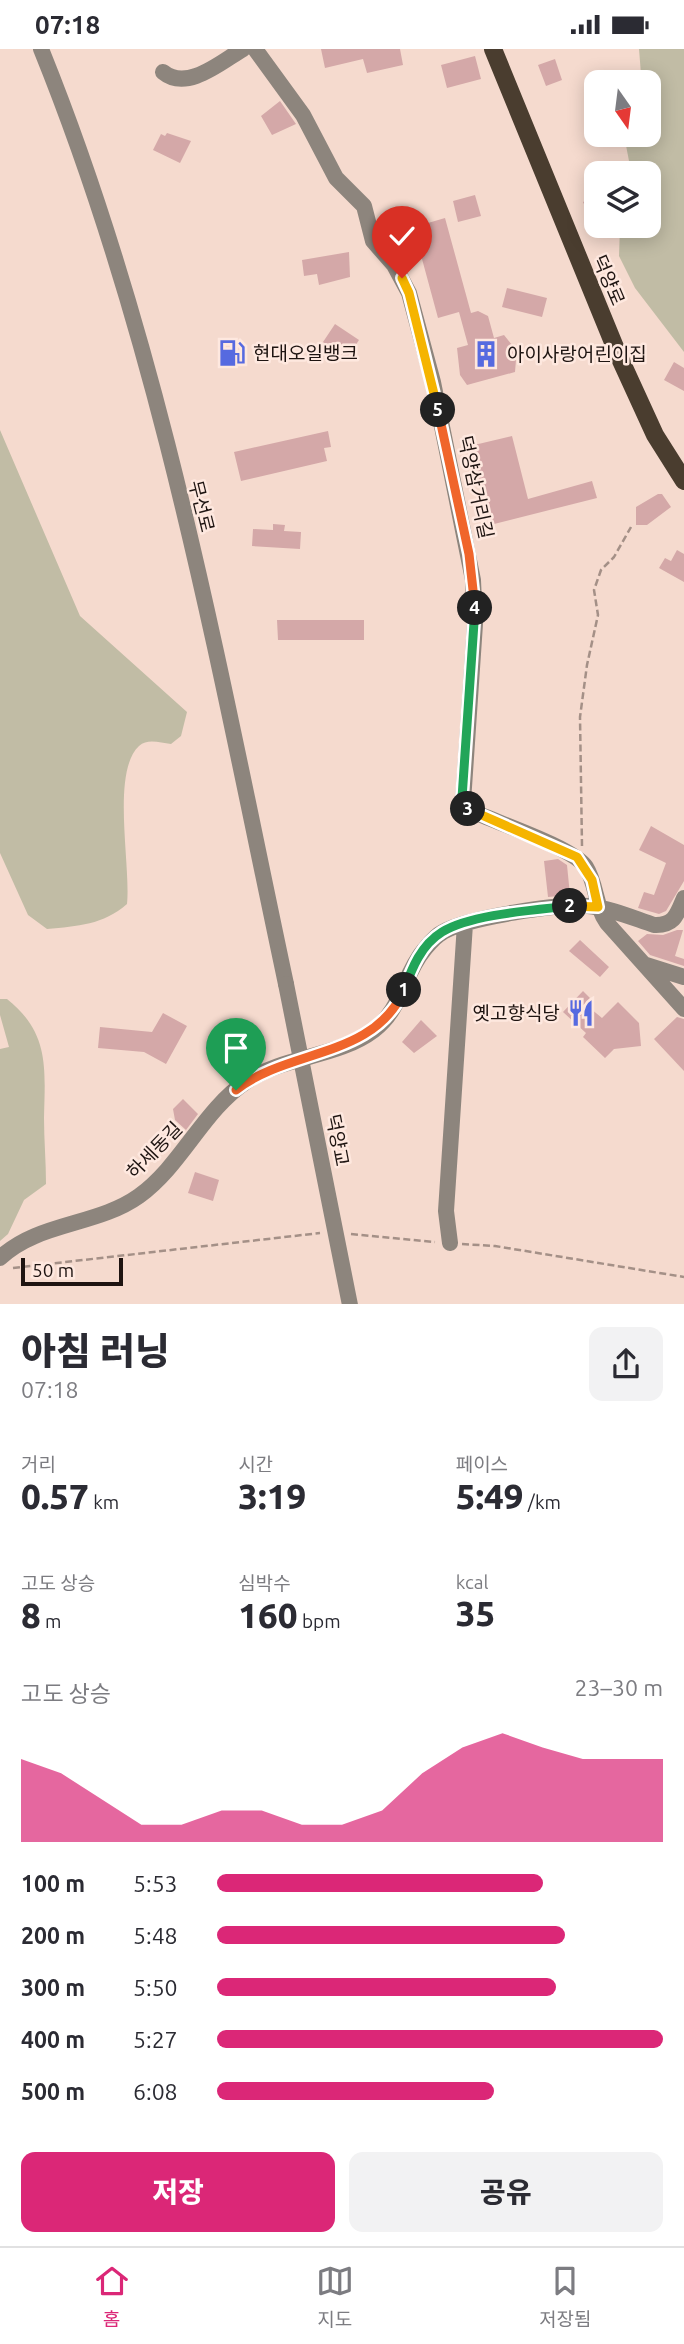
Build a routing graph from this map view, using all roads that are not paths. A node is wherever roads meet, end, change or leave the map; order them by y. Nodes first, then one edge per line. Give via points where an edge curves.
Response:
1 (41, 49) edge
2 (493, 49) edge
3 (252, 50) edge
4 (163, 72) dead end
5 (684, 481) edge
6 (684, 898) edge
7 (598, 907) junction
8 (465, 924) junction
9 (643, 964) junction
10 (684, 977) edge
11 (286, 983) joint
12 (684, 1009) edge
13 (450, 1243) dead end
14 (0, 1258) edge
15 (349, 1304) edge

1 - 11 street, 무선로 via 88,172 139,336 197,574
2 - 5 main road, 덕양로 via 617,352 655,435
3 - 4 street via 185,79 176,80
3 - 7 street, 덕양삼거리길 via 303,115 336,178 364,206 373,241 394,265 409,293 433,382 473,580 475,624 463,801 474,812 572,854 592,880
6 - 7 street, 하세동길 via 675,919 665,925
7 - 8 street, 하세동길 via 568,906
7 - 9 street
8 - 13 street via 446,1211
8 - 14 street, 하세동길 via 442,932 425,948 397,1003 374,1030 247,1081 226,1099 167,1172 137,1198 25,1239
9 - 10 street
9 - 12 street
11 - 15 street, 덕양교, bridge

